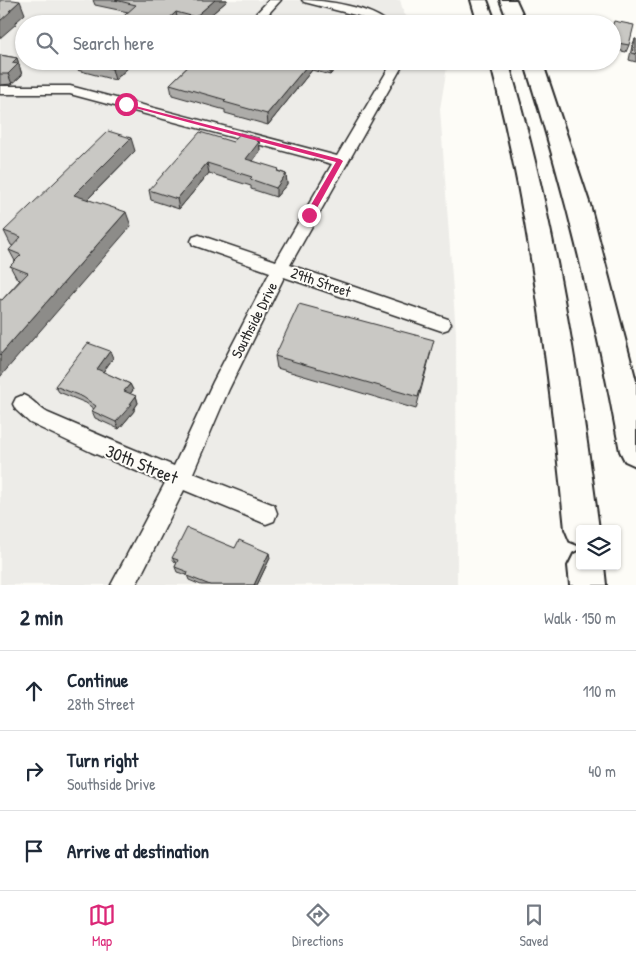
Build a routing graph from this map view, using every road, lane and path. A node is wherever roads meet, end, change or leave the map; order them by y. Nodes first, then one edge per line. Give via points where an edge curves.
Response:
1 (275, 0) edge
2 (308, 0) edge
3 (479, 0) edge
4 (508, 0) edge
5 (261, 15) edge
6 (364, 15) edge
7 (484, 15) edge
8 (514, 15) edge
9 (394, 70) edge
10 (501, 70) edge
11 (536, 70) edge
12 (0, 90) edge
13 (340, 161) junction
14 (199, 241) dead end
15 (280, 268) junction
16 (442, 324) dead end
17 (23, 404) dead end
18 (636, 451) edge
19 (179, 479) junction
20 (266, 513) dead end
21 (582, 525) edge
22 (586, 570) edge
23 (123, 585) edge
24 (588, 585) edge

1 - 5 street
2 - 6 street
3 - 7 highway
4 - 8 highway
9 - 13 street, Southside Drive
10 - 21 highway via 532,189 560,342
11 - 18 highway via 578,206 616,352
12 - 13 street via 70,90
13 - 15 street, Southside Drive
14 - 15 street, 29th Street
15 - 16 street, 29th Street
15 - 19 street, Southside Drive
17 - 19 street, 30th Street via 37,417
19 - 20 street, 30th Street
19 - 23 street, Southside Drive
22 - 24 highway

